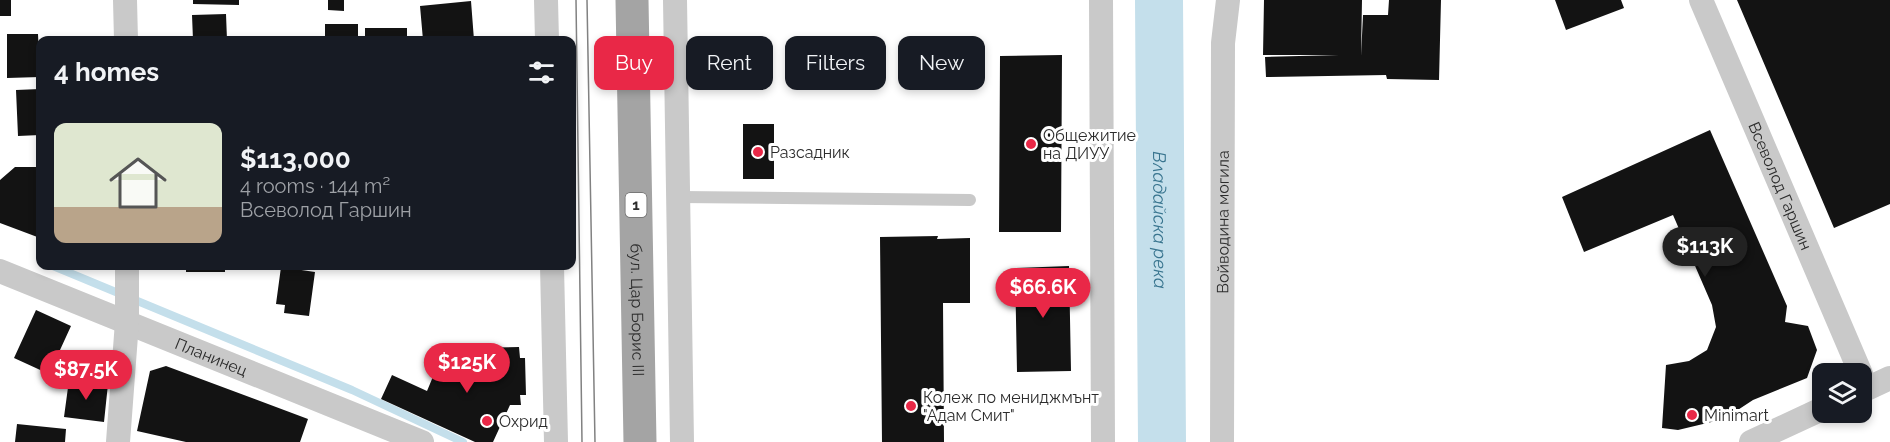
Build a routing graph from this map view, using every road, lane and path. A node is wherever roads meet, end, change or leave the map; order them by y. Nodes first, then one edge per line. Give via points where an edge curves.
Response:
1 (125, 0) edge
2 (546, 0) edge
3 (632, 0) edge
4 (675, 0) edge
5 (1101, 0) edge
6 (1228, 0) edge
7 (1701, 0) edge
8 (126, 36) edge
9 (547, 36) edge
10 (680, 197) junction
11 (970, 200) dead end
12 (127, 270) edge
13 (552, 270) edge
14 (0, 271) edge
15 (127, 305) junction
16 (1855, 363) edge
17 (1890, 378) edge
18 (1872, 381) edge
19 (1812, 414) edge
20 (118, 442) edge
21 (422, 442) edge
22 (555, 442) edge
23 (640, 442) edge
24 (682, 442) edge
25 (1103, 442) edge
26 (1221, 442) edge
27 (1751, 442) edge

1 - 8 street
2 - 9 street
3 - 23 main road, бул. Цар Борис III / 1
4 - 10 street
5 - 25 street
6 - 26 street, Войводина могила via 1223,43
7 - 16 street, Всеволод Гаршин
10 - 11 lane
10 - 24 street
12 - 15 street
13 - 22 street
14 - 15 street, Планинец
15 - 20 street
15 - 21 street, Планинец
17 - 18 street
19 - 27 street

